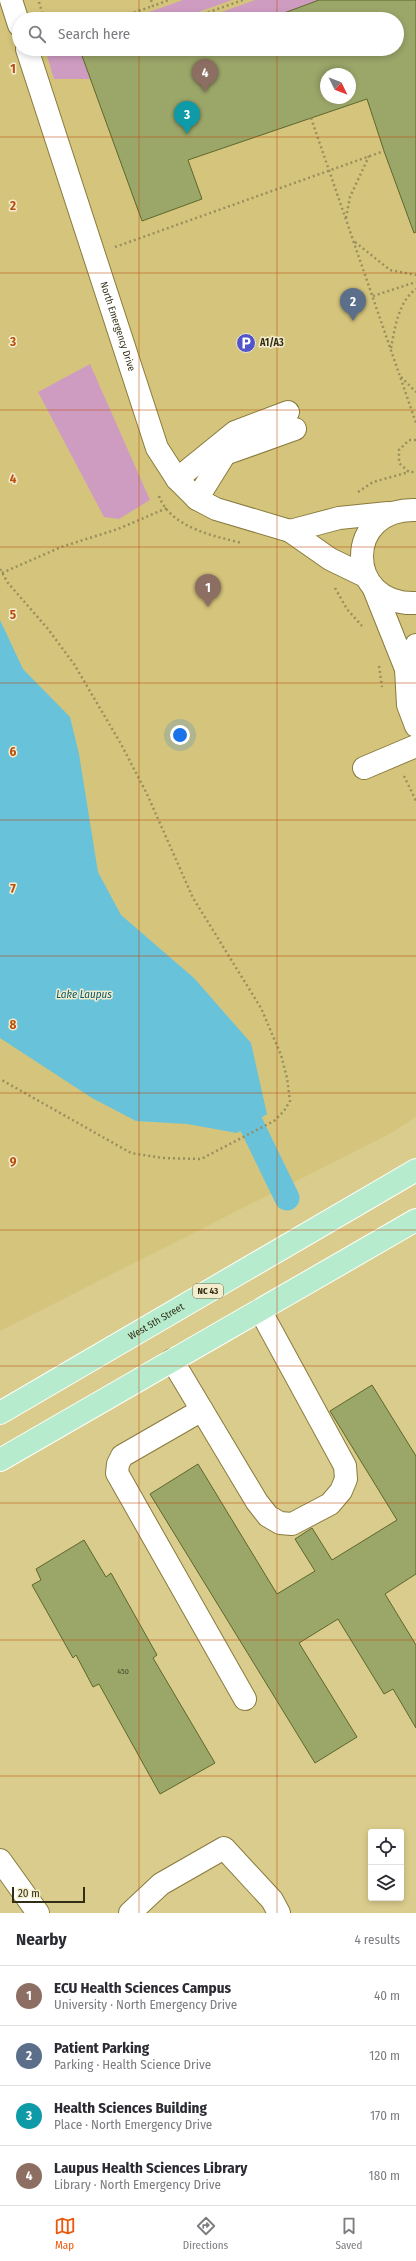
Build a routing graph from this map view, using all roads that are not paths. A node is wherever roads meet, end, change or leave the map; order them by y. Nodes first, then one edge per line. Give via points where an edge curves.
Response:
1 (11, 0) edge
2 (15, 12) edge
3 (29, 56) edge
4 (177, 479) junction
5 (197, 499) junction
6 (406, 508) edge
7 (290, 531) junction
8 (370, 583) junction
9 (416, 603) edge
10 (416, 646) edge
11 (406, 669) junction
12 (416, 726) edge
13 (416, 746) edge
14 (364, 768) dead end
15 (416, 1170) edge
16 (416, 1220) edge
17 (260, 1310) junction
18 (172, 1360) junction
19 (202, 1410) junction
20 (0, 1413) edge
21 (0, 1460) edge
22 (245, 1699) dead end
23 (0, 1860) edge
24 (38, 1913) edge
25 (130, 1913) edge
26 (279, 1913) edge

1 - 2 street
3 - 4 street, North Emergency Drive via 157,448
4 - 5 street, North Emergency Drive
4 - 5 street via 235,432 291,421 225,454
5 - 7 street, North Emergency Drive via 216,509
6 - 7 street via 339,518
6 - 8 street via 376,522 367,534 361,562
7 - 8 street, North Emergency Drive via 330,560
8 - 9 street, North Emergency Drive via 387,599 402,604
8 - 11 street
10 - 11 street
11 - 12 street via 408,704
13 - 14 street
15 - 20 main road, West 5th Street / NC 43
16 - 17 main road
17 - 18 main road
17 - 19 street via 345,1466 346,1479 341,1491 330,1504 292,1524 280,1523 268,1516 257,1502
18 - 19 street
18 - 21 main road
19 - 22 street via 122,1456 118,1464 118,1473
23 - 24 street
25 - 26 street via 161,1884 224,1848 272,1900

